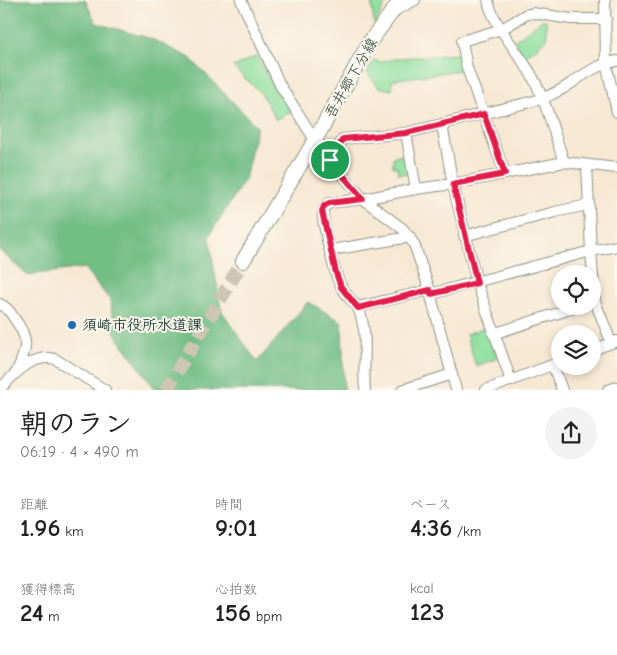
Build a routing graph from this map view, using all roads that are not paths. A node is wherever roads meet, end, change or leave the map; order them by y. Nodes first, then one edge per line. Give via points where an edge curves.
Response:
1 (241, 0) edge
2 (415, 0) edge
3 (488, 0) edge
4 (605, 0) edge
5 (397, 6) edge
6 (606, 19) junction
7 (502, 29) junction
8 (617, 61) edge
9 (606, 62) junction
10 (542, 99) junction
11 (617, 112) edge
12 (484, 114) junction
13 (442, 125) junction
14 (406, 133) junction
15 (315, 140) junction
16 (330, 160) junction
17 (564, 162) junction
18 (587, 165) junction
19 (617, 168) edge
20 (505, 174) junction
21 (453, 184) junction
22 (416, 188) junction
23 (363, 199) junction
24 (588, 205) junction
25 (464, 236) junction
26 (410, 237) junction
27 (617, 246) edge
28 (330, 250) junction
29 (591, 251) junction
30 (243, 261) tunnel mouth
31 (592, 265) edge
32 (477, 283) junction
33 (430, 292) junction
34 (0, 304) edge
35 (358, 308) junction
36 (552, 315) edge
37 (601, 315) edge
38 (494, 334) junction
39 (614, 341) edge
40 (601, 346) edge
41 (551, 366) edge
42 (17, 371) junction
43 (452, 374) junction
44 (559, 375) edge
45 (511, 381) junction
46 (617, 387) edge
47 (0, 389) edge
48 (105, 390) edge
49 (364, 390) edge
50 (402, 390) edge
51 (456, 390) edge
52 (486, 390) edge
53 (562, 390) edge
54 (608, 390) edge

1 - 15 street via 280,86
2 - 5 street
3 - 7 street
4 - 6 street
5 - 15 main road, 吾井郷下分線 via 371,40
6 - 7 street via 571,19 533,13
6 - 9 street
7 - 10 street via 531,73
7 - 12 street via 462,41 467,68
8 - 9 street
9 - 10 street
9 - 11 street
10 - 12 street
10 - 17 street
12 - 13 street
12 - 20 street
13 - 14 street
13 - 21 street
14 - 16 street via 343,139
14 - 22 street
15 - 16 street
15 - 30 main road, 吾井郷下分線
16 - 23 street
17 - 18 street
17 - 20 street
18 - 19 street
18 - 24 street
20 - 21 street
21 - 22 street
21 - 25 street
22 - 23 street
23 - 26 street
23 - 28 street via 324,206 322,211
24 - 25 street
24 - 29 street
25 - 32 street
26 - 28 street
26 - 33 street
27 - 29 street
28 - 35 street via 341,287
29 - 31 street
29 - 32 street
32 - 33 street
32 - 38 street
33 - 35 street
33 - 43 street
34 - 42 street via 9,310 25,334 24,353
35 - 49 street via 366,344
36 - 38 street
37 - 39 street
38 - 45 street
39 - 40 street
41 - 45 street
42 - 47 street
42 - 48 street via 30,362 56,358
43 - 50 street
43 - 51 street
44 - 53 street
45 - 52 street
46 - 54 street

